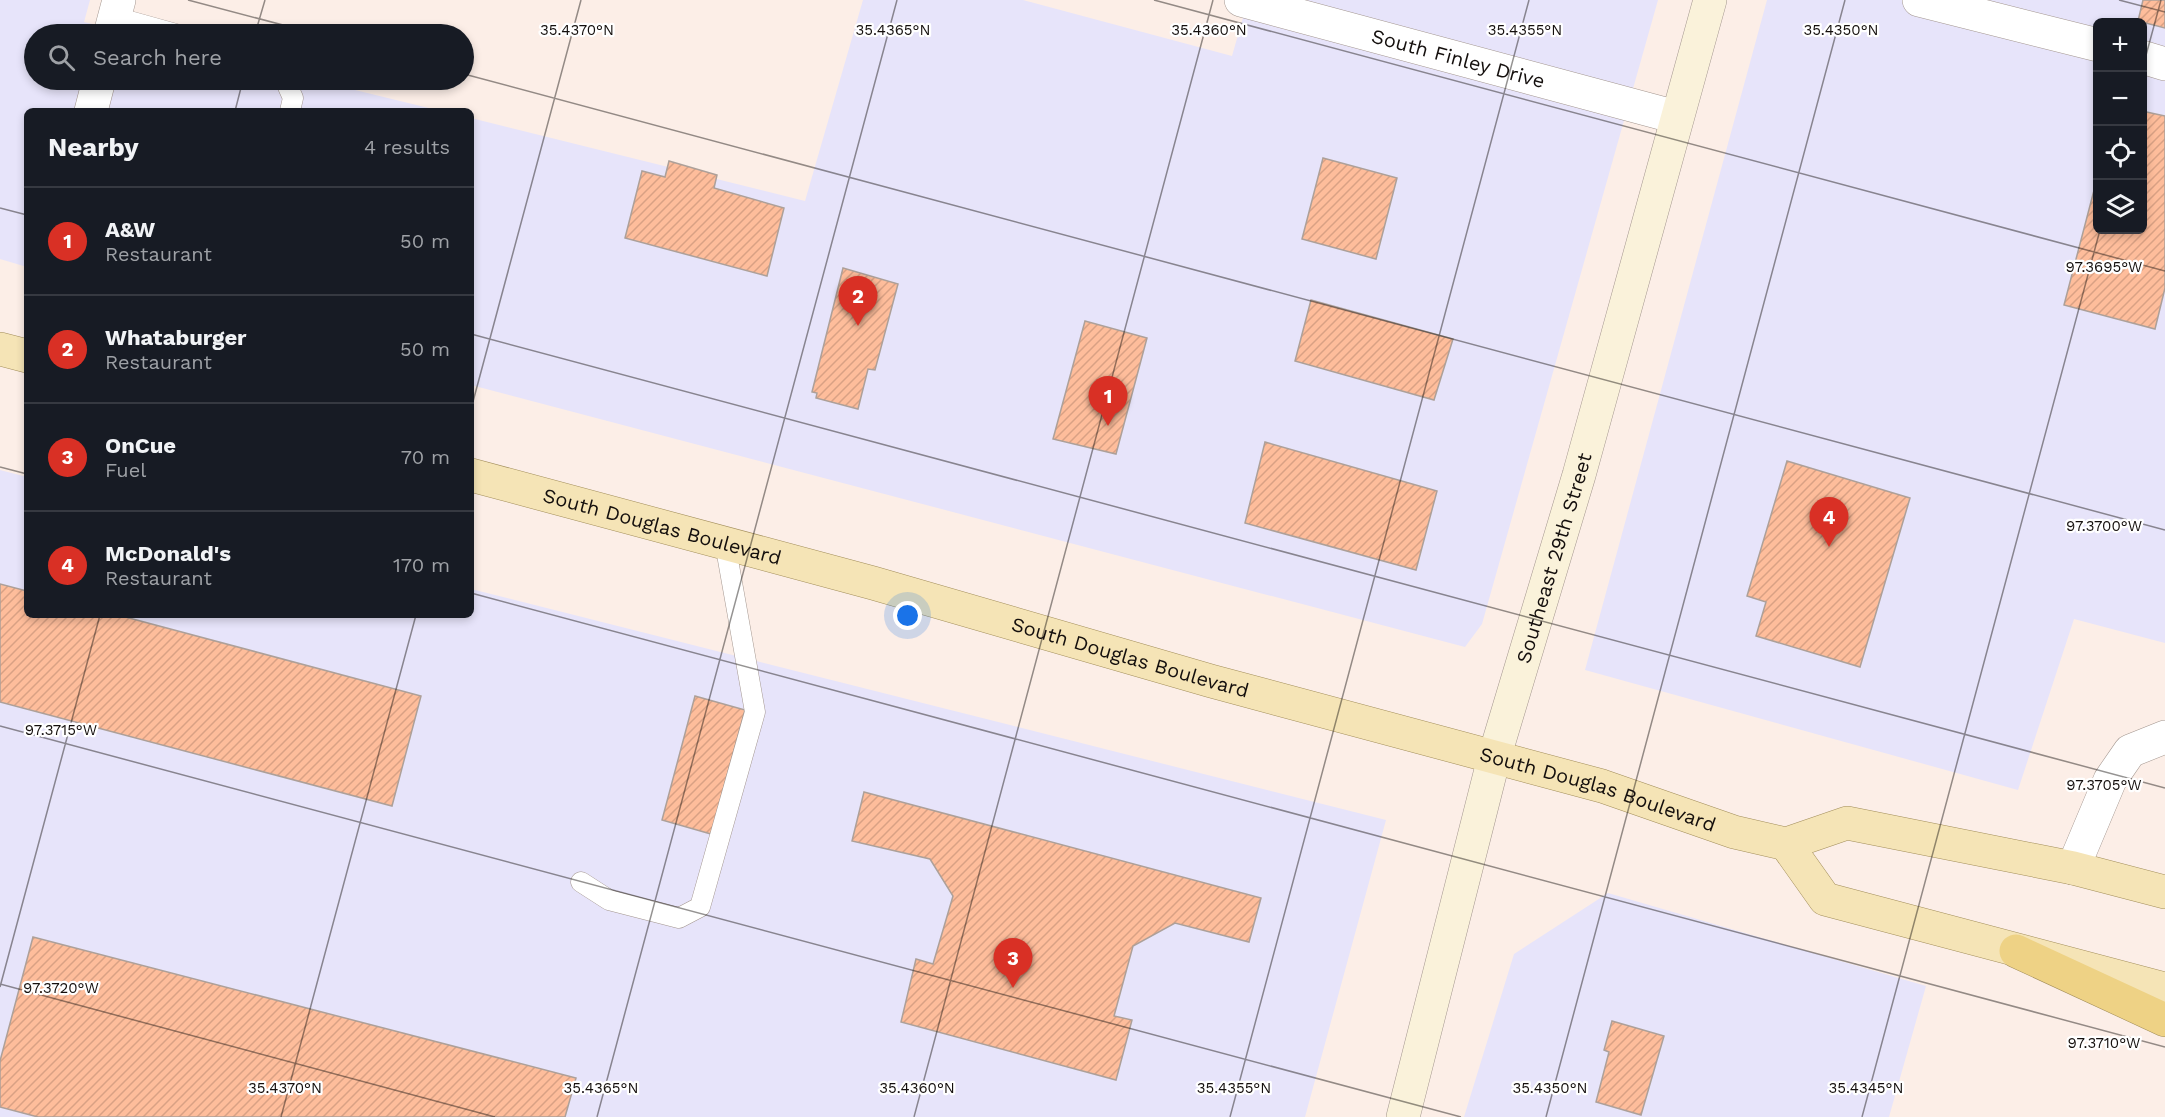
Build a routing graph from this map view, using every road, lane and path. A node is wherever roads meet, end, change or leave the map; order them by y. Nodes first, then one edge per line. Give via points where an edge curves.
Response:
1 (1241, 0) edge
2 (1710, 0) edge
3 (1919, 0) edge
4 (115, 17) edge
5 (140, 24) edge
6 (2093, 44) edge
7 (2147, 59) edge
8 (2165, 64) edge
9 (96, 90) edge
10 (289, 90) edge
11 (92, 108) edge
12 (291, 108) edge
13 (1676, 117) junction
14 (474, 476) edge
15 (725, 543) junction
16 (2165, 737) edge
17 (1494, 758) junction
18 (1786, 844) junction
19 (2073, 868) junction
20 (581, 882) dead end
21 (2165, 892) edge
22 (2016, 951) junction
23 (2165, 989) edge
24 (2165, 1020) edge
25 (1403, 1117) edge

1 - 13 street, South Finley Drive
2 - 13 main road, Southeast 29th Street
3 - 6 street
4 - 5 lane
7 - 8 street
9 - 11 street
10 - 12 lane
13 - 17 main road, Southeast 29th Street via 1579,475
14 - 15 main road, South Douglas Boulevard
15 - 17 main road, South Douglas Boulevard
15 - 20 lane via 755,712 700,907 679,918 609,900
16 - 19 street via 2130,751 2110,780
17 - 18 main road, South Douglas Boulevard via 1602,786 1734,832
17 - 25 main road, Southeast 29th Street
18 - 19 main road via 1847,823
18 - 22 main road via 1825,899
19 - 21 main road
22 - 23 main road
22 - 24 highway

